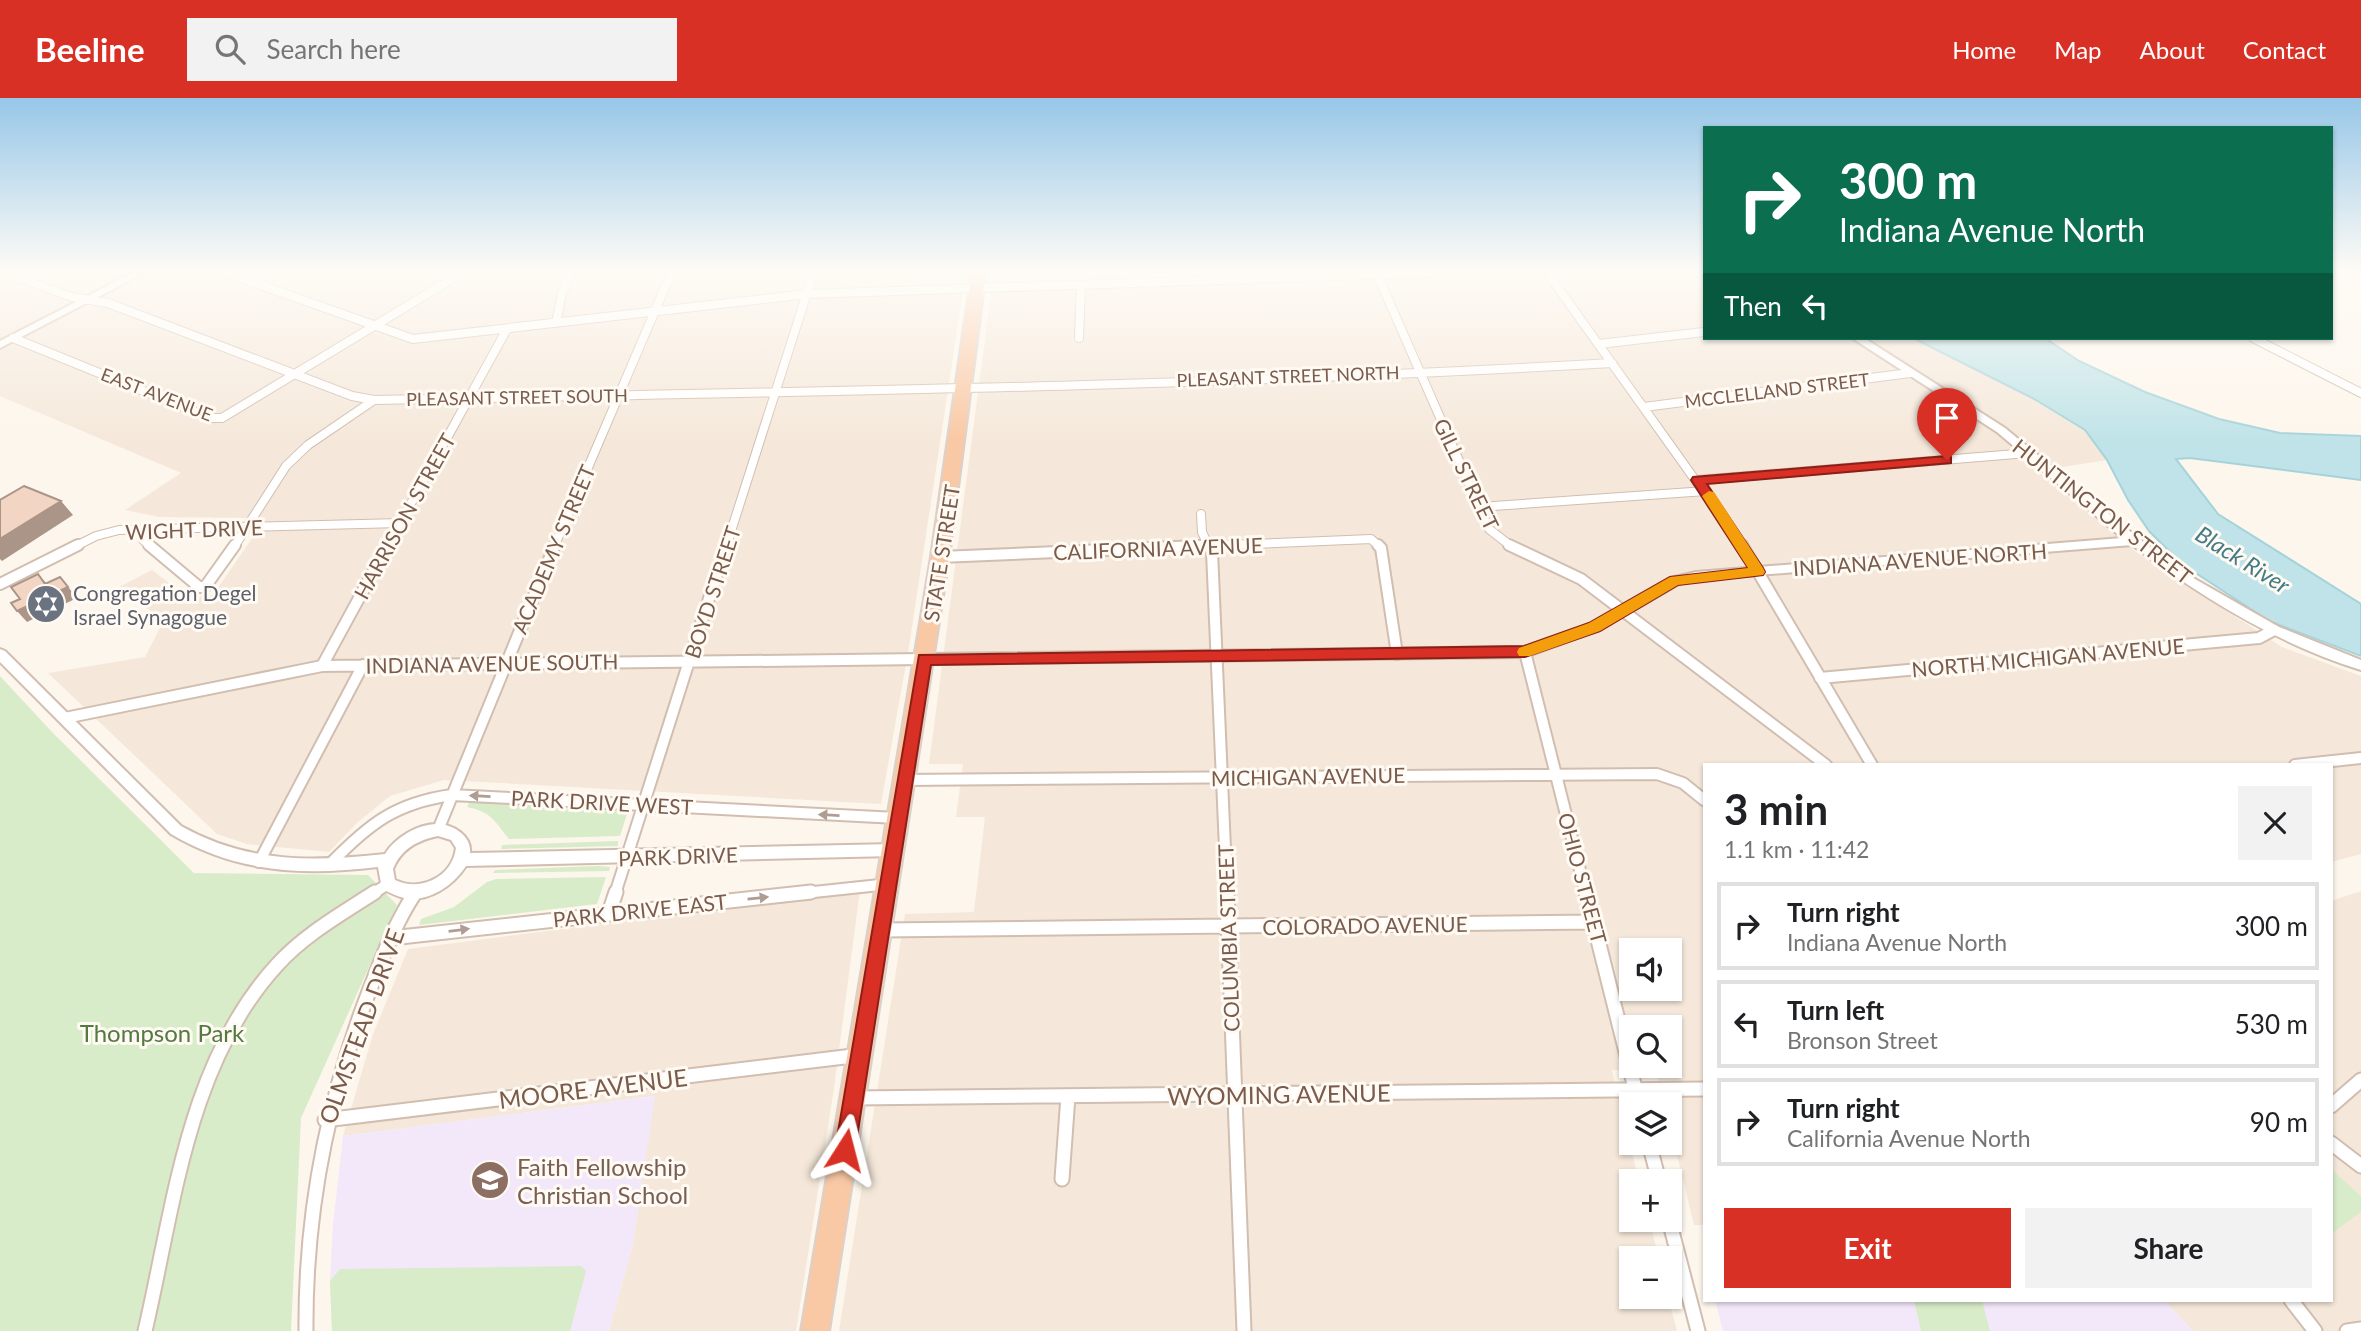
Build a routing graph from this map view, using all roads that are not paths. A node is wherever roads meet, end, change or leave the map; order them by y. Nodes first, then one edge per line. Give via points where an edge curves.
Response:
1 (31, 329) edge
2 (174, 329) edge
3 (371, 329) edge
4 (382, 329) edge
5 (507, 329) junction
6 (511, 329) edge
7 (647, 329) edge
8 (796, 329) edge
9 (972, 329) edge
10 (1079, 329) edge
11 (1400, 329) edge
12 (1588, 329) edge
13 (1703, 332) edge
14 (13, 338) junction
15 (1079, 338) dead end
16 (1860, 340) edge
17 (2257, 340) edge
18 (1599, 344) junction
19 (0, 345) edge
20 (1612, 363) junction
21 (1418, 371) junction
22 (1910, 373) junction
23 (295, 375) junction
24 (965, 388) junction
25 (776, 392) junction
26 (2361, 393) edge
27 (618, 396) junction
28 (470, 398) junction
29 (374, 400) junction
30 (1644, 407) junction
31 (2028, 453) junction
32 (1698, 480) junction
33 (1706, 491) junction
34 (1479, 508) junction
35 (1201, 514) dead end
36 (400, 523) junction
37 (247, 526) junction
38 (149, 528) junction
39 (2134, 541) junction
40 (1209, 546) junction
41 (940, 557) junction
42 (1758, 572) junction
43 (0, 584) edge
44 (1622, 611) junction
45 (2274, 630) junction
46 (1525, 652) junction
47 (0, 654) edge
48 (1397, 654) junction
49 (1217, 656) junction
50 (924, 659) junction
51 (690, 660) junction
52 (505, 662) junction
53 (363, 665) junction
54 (323, 666) junction
55 (2361, 666) edge
56 (1820, 678) junction
57 (65, 718) junction
58 (2361, 758) edge
59 (1823, 763) edge
60 (1871, 763) edge
61 (2314, 763) edge
62 (1556, 774) junction
63 (1222, 777) junction
64 (904, 780) junction
65 (452, 795) junction
66 (1703, 799) edge
67 (643, 804) junction
68 (897, 818) junction
69 (438, 830) junction
70 (894, 850) junction
71 (626, 858) junction
72 (388, 860) junction
73 (463, 860) junction
74 (258, 862) junction
75 (330, 864) junction
76 (388, 884) junction
77 (889, 884) junction
78 (415, 893) junction
79 (609, 913) junction
80 (1595, 922) junction
81 (1228, 927) junction
82 (882, 930) junction
83 (391, 938) junction
84 (861, 1055) junction
85 (2361, 1080) edge
86 (1703, 1089) edge
87 (1635, 1090) junction
88 (1234, 1095) junction
89 (1068, 1096) junction
90 (853, 1098) junction
91 (2333, 1104) edge
92 (326, 1120) junction
93 (2333, 1145) edge
94 (2361, 1166) edge
95 (1062, 1179) dead end
96 (1672, 1232) edge
97 (2293, 1302) edge
98 (2361, 1329) edge
99 (145, 1331) edge
100 (306, 1331) edge
101 (816, 1331) edge
102 (1244, 1331) edge
103 (1698, 1331) edge
104 (2315, 1331) edge
105 (2347, 1331) edge

1 - 14 street
2 - 23 street, PLEASANT STREET SOUTH
3 - 23 street
4 - 5 street via 413,339
5 - 6 street
5 - 28 street, HARRISON STREET
7 - 27 street, ACADEMY STREET
8 - 25 street, BOYD STREET
9 - 24 highway, STATE STREET
10 - 15 street
11 - 21 street, GILL STREET
12 - 18 street
13 - 18 street
14 - 19 street
14 - 23 street, EAST AVENUE via 210,418 222,418
16 - 22 street, HUNTINGTON STREET
17 - 26 street
18 - 20 street
20 - 21 street, PLEASANT STREET NORTH
20 - 30 street
21 - 24 street, PLEASANT STREET NORTH
21 - 34 street, GILL STREET
22 - 30 street, MCCLELLAND STREET
22 - 31 street, HUNTINGTON STREET via 1983,417
23 - 29 street, PLEASANT STREET SOUTH
24 - 25 street, PLEASANT STREET SOUTH
24 - 41 highway, STATE STREET
25 - 27 street, PLEASANT STREET SOUTH
25 - 51 street, BOYD STREET
27 - 28 street, PLEASANT STREET SOUTH
27 - 52 street, ACADEMY STREET
28 - 29 street, PLEASANT STREET SOUTH
28 - 36 street, HARRISON STREET
29 - 37 street via 301,451
30 - 32 street
31 - 32 street
31 - 39 street, HUNTINGTON STREET
32 - 33 street
33 - 34 street
33 - 42 street
34 - 44 street, GILL STREET via 1500,540 1581,579
35 - 40 street, COLUMBIA STREET
36 - 37 street, WIGHT DRIVE
36 - 54 street, HARRISON STREET
37 - 38 street, WIGHT DRIVE
37 - 38 street via 210,583 199,587 143,540
38 - 43 street, WIGHT DRIVE via 96,536
39 - 42 street, INDIANA AVENUE NORTH
39 - 45 street, HUNTINGTON STREET via 2184,578
40 - 41 street, CALIFORNIA AVENUE
40 - 48 street, CALIFORNIA AVENUE via 1375,541 1381,548
40 - 49 street, COLUMBIA STREET
41 - 50 highway, STATE STREET
42 - 44 street, INDIANA AVENUE NORTH via 1675,581
42 - 56 street
44 - 46 street, INDIANA AVENUE NORTH via 1594,627
44 - 59 street, GILL STREET
45 - 55 street, HUNTINGTON STREET
45 - 56 street, NORTH MICHIGAN AVENUE via 2259,638
46 - 48 street, INDIANA AVENUE NORTH
46 - 62 street, OHIO STREET
47 - 57 street
48 - 49 street, INDIANA AVENUE NORTH
49 - 50 street, INDIANA AVENUE NORTH
49 - 63 street, COLUMBIA STREET
50 - 51 street, INDIANA AVENUE SOUTH
50 - 64 highway, STATE STREET
51 - 52 street, INDIANA AVENUE SOUTH
51 - 67 street, BOYD STREET
52 - 53 street, INDIANA AVENUE SOUTH
52 - 65 street, ACADEMY STREET
53 - 54 street, INDIANA AVENUE SOUTH
53 - 74 street
54 - 57 street, INDIANA AVENUE SOUTH
56 - 60 street
57 - 74 street via 176,831 215,852
58 - 61 street
62 - 63 street, MICHIGAN AVENUE
62 - 66 street, MICHIGAN AVENUE via 1657,774 1688,785
62 - 80 street, OHIO STREET
63 - 64 street, MICHIGAN AVENUE
63 - 81 street, COLUMBIA STREET
64 - 68 highway, STATE STREET
67 -> 65 street, PARK DRIVE WEST
65 - 69 street, ACADEMY STREET
65 - 75 street, PARK DRIVE WEST via 417,800 385,813
68 -> 67 street, PARK DRIVE WEST
67 - 71 street, BOYD STREET
68 - 70 highway, STATE STREET
69 - 72 street via 414,836
69 - 73 street via 458,836 465,851
70 - 71 street, PARK DRIVE
70 - 77 highway, STATE STREET
71 - 73 street, PARK DRIVE
71 - 79 street, BOYD STREET
72 - 75 street
72 - 76 street
73 - 78 street via 449,878
74 - 75 street
76 - 78 street
76 - 99 street via 306,939 277,965 240,1016 203,1093
79 -> 77 street, PARK DRIVE EAST
77 - 82 highway, STATE STREET
78 - 83 street, OLMSTEAD DRIVE
83 -> 79 street, PARK DRIVE EAST
80 - 81 street, COLORADO AVENUE
80 - 87 street, OHIO STREET
81 - 82 street, COLORADO AVENUE
81 - 88 street, COLUMBIA STREET
82 - 84 highway, STATE STREET
83 - 92 street, OLMSTEAD DRIVE
84 - 90 highway, STATE STREET
84 - 92 street, MOORE AVENUE
85 - 91 street
86 - 87 street, WYOMING AVENUE
87 - 88 street, WYOMING AVENUE
88 - 89 street, WYOMING AVENUE
88 - 102 street, COLUMBIA STREET
89 - 90 street, WYOMING AVENUE
89 - 95 street
90 - 101 highway, STATE STREET
92 - 100 street, OLMSTEAD DRIVE via 309,1222
93 - 94 street
96 - 103 street
97 - 104 street
98 - 105 street

